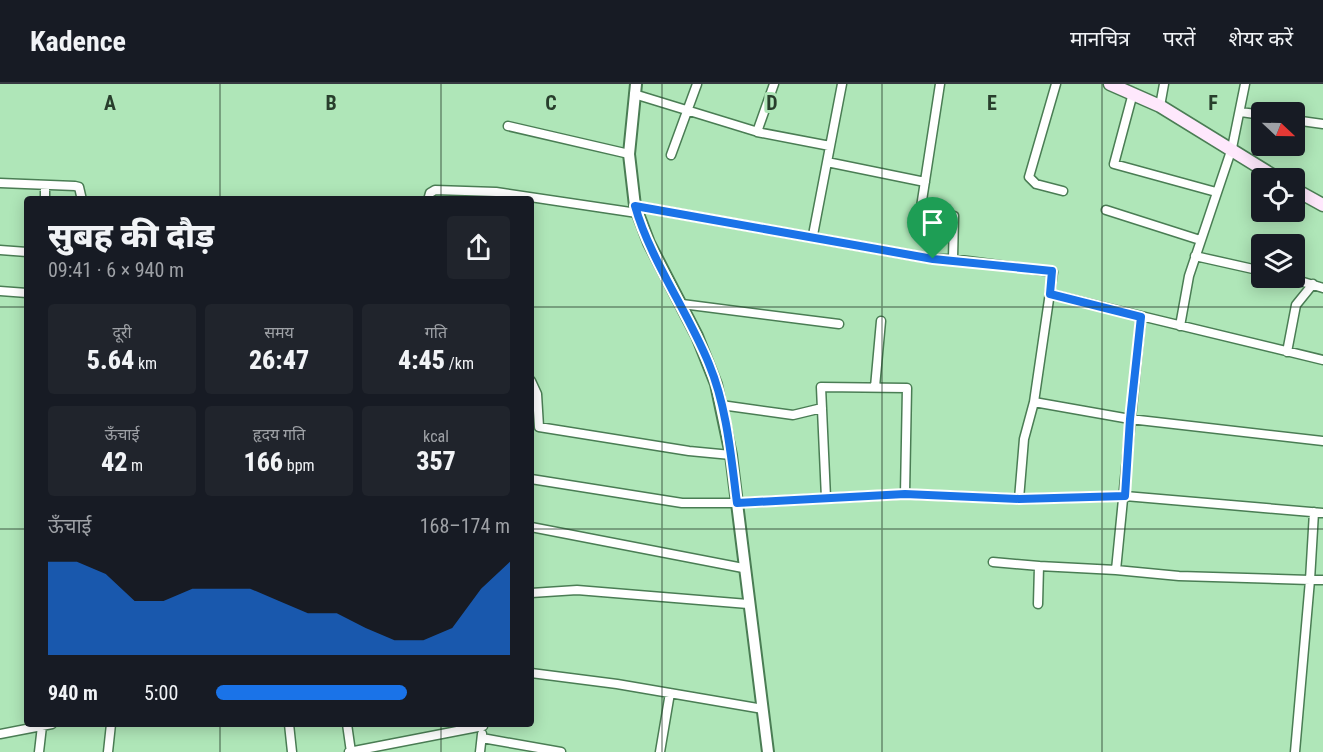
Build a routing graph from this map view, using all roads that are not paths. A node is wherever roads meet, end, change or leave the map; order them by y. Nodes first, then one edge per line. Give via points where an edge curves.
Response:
1 (697, 84) edge
2 (774, 84) edge
3 (842, 84) edge
4 (940, 84) edge
5 (1056, 84) edge
6 (1164, 84) edge
7 (1245, 84) edge
8 (1116, 85) edge
9 (635, 89) edge
10 (1132, 93) junction
11 (1160, 106) junction
12 (687, 111) junction
13 (1241, 112) junction
14 (1251, 113) edge
15 (1305, 122) edge
16 (1323, 124) edge
17 (508, 126) dead end
18 (758, 132) junction
19 (830, 147) junction
20 (1232, 148) junction
21 (629, 154) junction
22 (671, 155) dead end
23 (827, 162) junction
24 (1262, 168) edge
25 (925, 182) junction
26 (0, 183) edge
27 (45, 185) junction
28 (1063, 191) dead end
29 (1216, 192) junction
30 (1305, 195) edge
31 (45, 196) edge
32 (81, 196) edge
33 (429, 196) edge
34 (529, 196) edge
35 (534, 197) edge
36 (1323, 205) edge
37 (636, 209) junction
38 (1106, 210) dead end
39 (813, 235) junction
40 (1200, 240) junction
41 (0, 250) edge
42 (24, 252) edge
43 (1195, 256) junction
44 (953, 259) junction
45 (1251, 269) edge
46 (1305, 282) edge
47 (1313, 284) junction
48 (1323, 288) edge
49 (0, 291) edge
50 (24, 293) edge
51 (1050, 294) junction
52 (682, 304) junction
53 (1141, 317) junction
54 (881, 321) dead end
55 (839, 324) dead end
56 (1180, 326) junction
57 (1287, 352) junction
58 (1323, 360) edge
59 (875, 387) junction
60 (534, 388) edge
61 (1034, 402) junction
62 (721, 405) junction
63 (822, 408) junction
64 (1130, 419) junction
65 (535, 426) edge
66 (1323, 441) edge
67 (731, 455) junction
68 (534, 480) edge
69 (905, 494) junction
70 (1125, 496) junction
71 (826, 498) junction
72 (1019, 499) junction
73 (737, 503) junction
74 (1319, 513) edge
75 (534, 528) edge
76 (993, 562) dead end
77 (1040, 566) junction
78 (743, 568) junction
79 (1116, 570) junction
80 (1310, 580) junction
81 (1323, 580) edge
82 (534, 593) edge
83 (748, 604) junction
84 (1038, 604) dead end
85 (534, 673) edge
86 (670, 693) junction
87 (763, 709) junction
88 (37, 727) edge
89 (42, 727) edge
90 (111, 727) edge
91 (289, 727) edge
92 (347, 727) edge
93 (473, 727) edge
94 (483, 727) edge
95 (0, 734) edge
96 (482, 738) junction
97 (39, 752) edge
98 (108, 752) edge
99 (292, 752) edge
100 (350, 752) edge
101 (480, 752) edge
102 (561, 752) edge
103 (660, 752) edge
104 (768, 752) edge
105 (1294, 752) edge

1 - 12 street
2 - 18 street
3 - 19 street
4 - 25 street
5 - 28 street via 1029,177 1036,184
6 - 11 street
7 - 13 street
8 - 10 main road
9 - 12 street
9 - 21 street
10 - 11 main road
10 - 29 street via 1113,164
11 - 20 main road
12 - 18 street
12 - 22 street
13 - 14 street
13 - 20 street
15 - 16 street
17 - 21 street
18 - 19 street
19 - 23 street
20 - 24 main road
20 - 29 street
21 - 37 street
23 - 25 street
23 - 39 street
25 - 44 street via 921,207 954,216
26 - 27 street
27 - 31 street
27 - 32 street via 79,188
29 - 40 street
30 - 36 main road
33 - 34 street via 435,190
35 - 37 street
37 - 39 street
37 - 52 street via 649,243
38 - 40 street
39 - 44 street via 933,259
40 - 43 street
41 - 42 street
43 - 45 street
43 - 56 street
44 - 51 street via 1052,271
46 - 47 street
47 - 48 street
47 - 57 street via 1296,305
49 - 50 street
51 - 53 street
51 - 61 street
52 - 55 street
52 - 62 street via 710,366
53 - 56 street
53 - 64 street
54 - 59 street
56 - 57 street
57 - 58 street
59 - 63 street via 821,387
59 - 69 street via 908,387
60 - 65 street
61 - 64 street
61 - 72 street via 1024,439
62 - 63 street via 793,415
62 - 67 street
63 - 71 street
64 - 66 street
64 - 70 street
65 - 67 street
67 - 73 street
68 - 73 street via 682,503
69 - 71 street
69 - 72 street
70 - 72 street
70 - 74 street
70 - 79 street
71 - 73 street
73 - 78 street
74 - 80 street
75 - 78 street
76 - 77 street
77 - 79 street
77 - 84 street
78 - 83 street
79 - 80 street
80 - 81 street
80 - 105 street
82 - 83 street via 577,590
83 - 87 street
85 - 86 street
86 - 87 street
86 - 103 street
87 - 104 street
88 - 95 street
89 - 97 street
90 - 98 street
91 - 99 street
92 - 100 street
93 - 100 street
94 - 96 street
96 - 101 street
96 - 102 street

